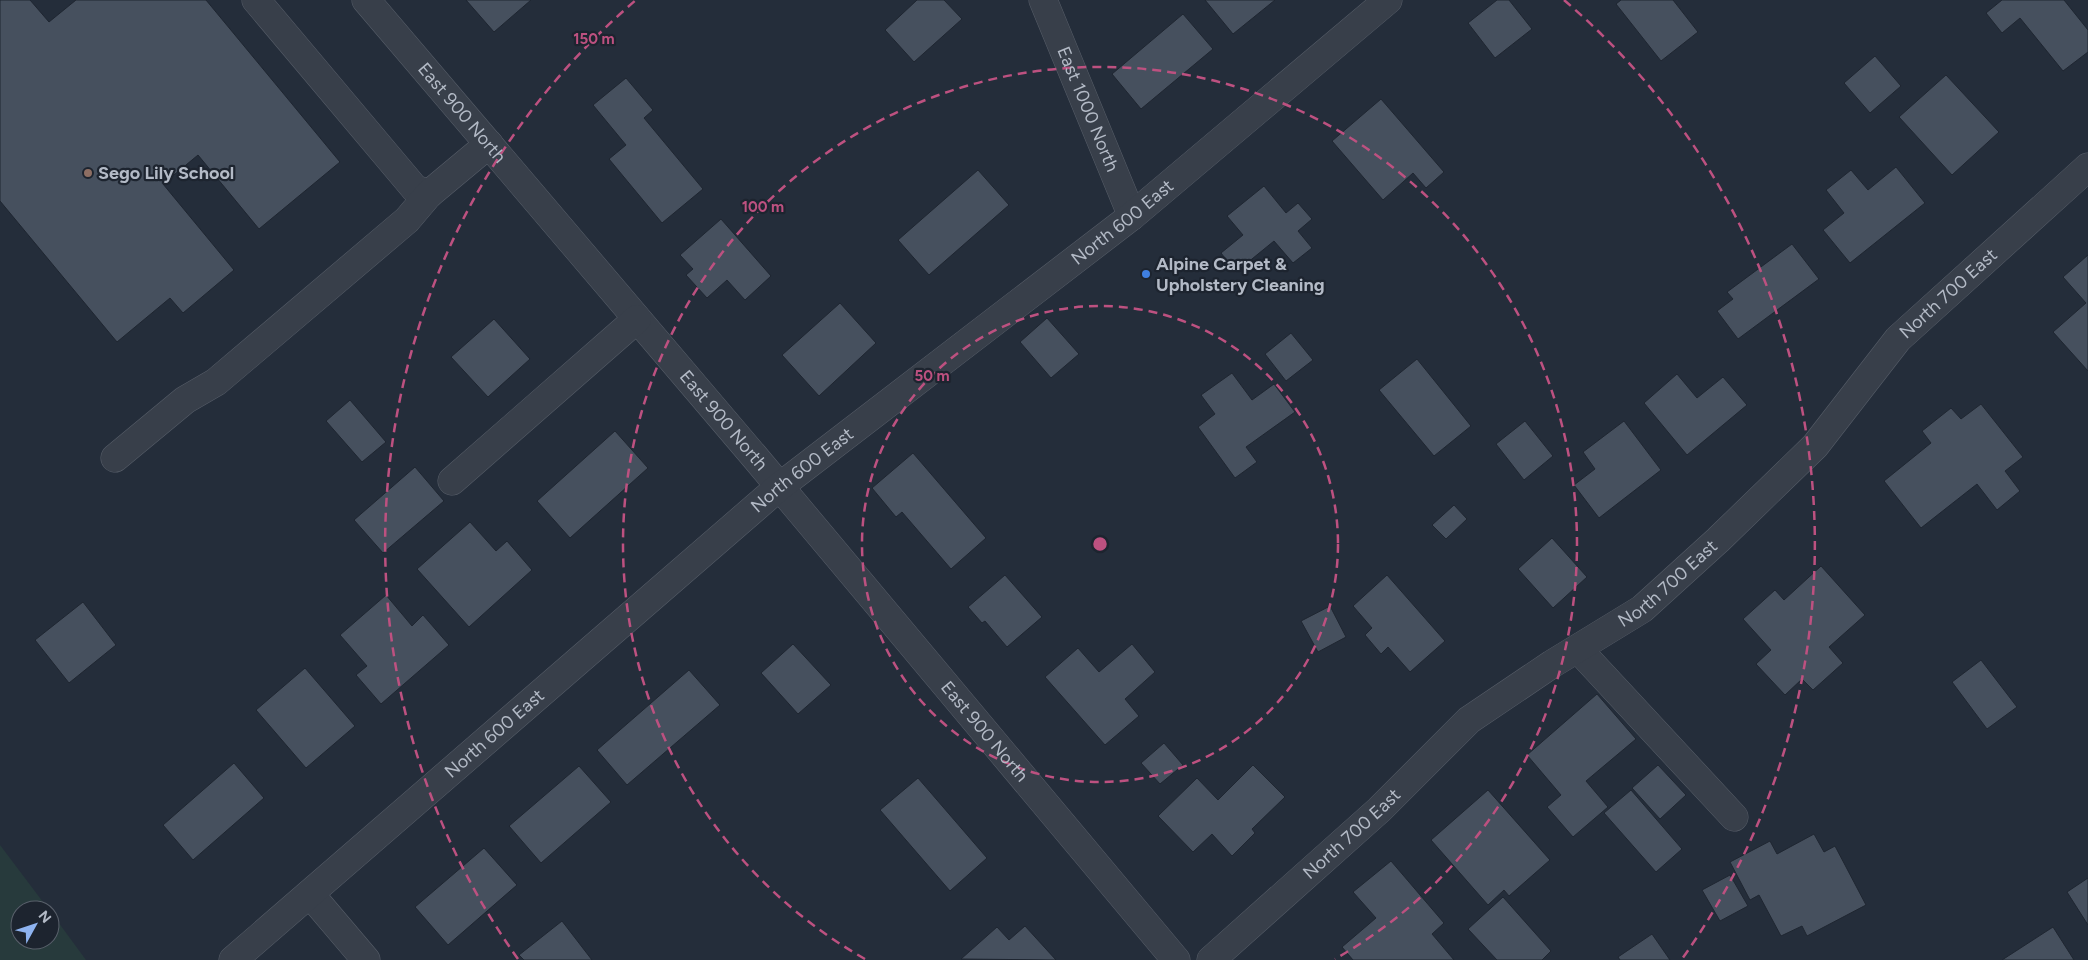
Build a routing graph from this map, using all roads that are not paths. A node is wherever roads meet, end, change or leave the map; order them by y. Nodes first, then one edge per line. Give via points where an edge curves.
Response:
1 (256, 0) edge
2 (366, 0) edge
3 (1043, 0) edge
4 (1388, 0) edge
5 (489, 144) junction
6 (2088, 167) edge
7 (429, 194) junction
8 (1132, 216) junction
9 (637, 319) junction
10 (115, 458) dead end
11 (452, 482) dead end
12 (780, 486) junction
13 (1578, 648) junction
14 (1734, 817) dead end
15 (310, 894) junction
16 (234, 960) edge
17 (366, 960) edge
18 (1176, 960) edge
19 (1211, 960) edge

1 - 7 street via 415,189
2 - 5 street, East 900 North
3 - 8 street, East 1000 North
4 - 8 street, North 600 East
5 - 7 street
5 - 9 street, East 900 North
6 - 13 street, North 700 East via 1898,339 1815,446 1718,540 1642,609
7 - 10 street via 407,220 216,382 185,400
8 - 12 street, North 600 East
9 - 11 street
9 - 12 street, East 900 North
12 - 15 street, North 600 East
12 - 18 street, East 900 North
13 - 14 street
13 - 19 street, North 700 East via 1469,720 1379,810
15 - 16 street, North 600 East
15 - 17 street

